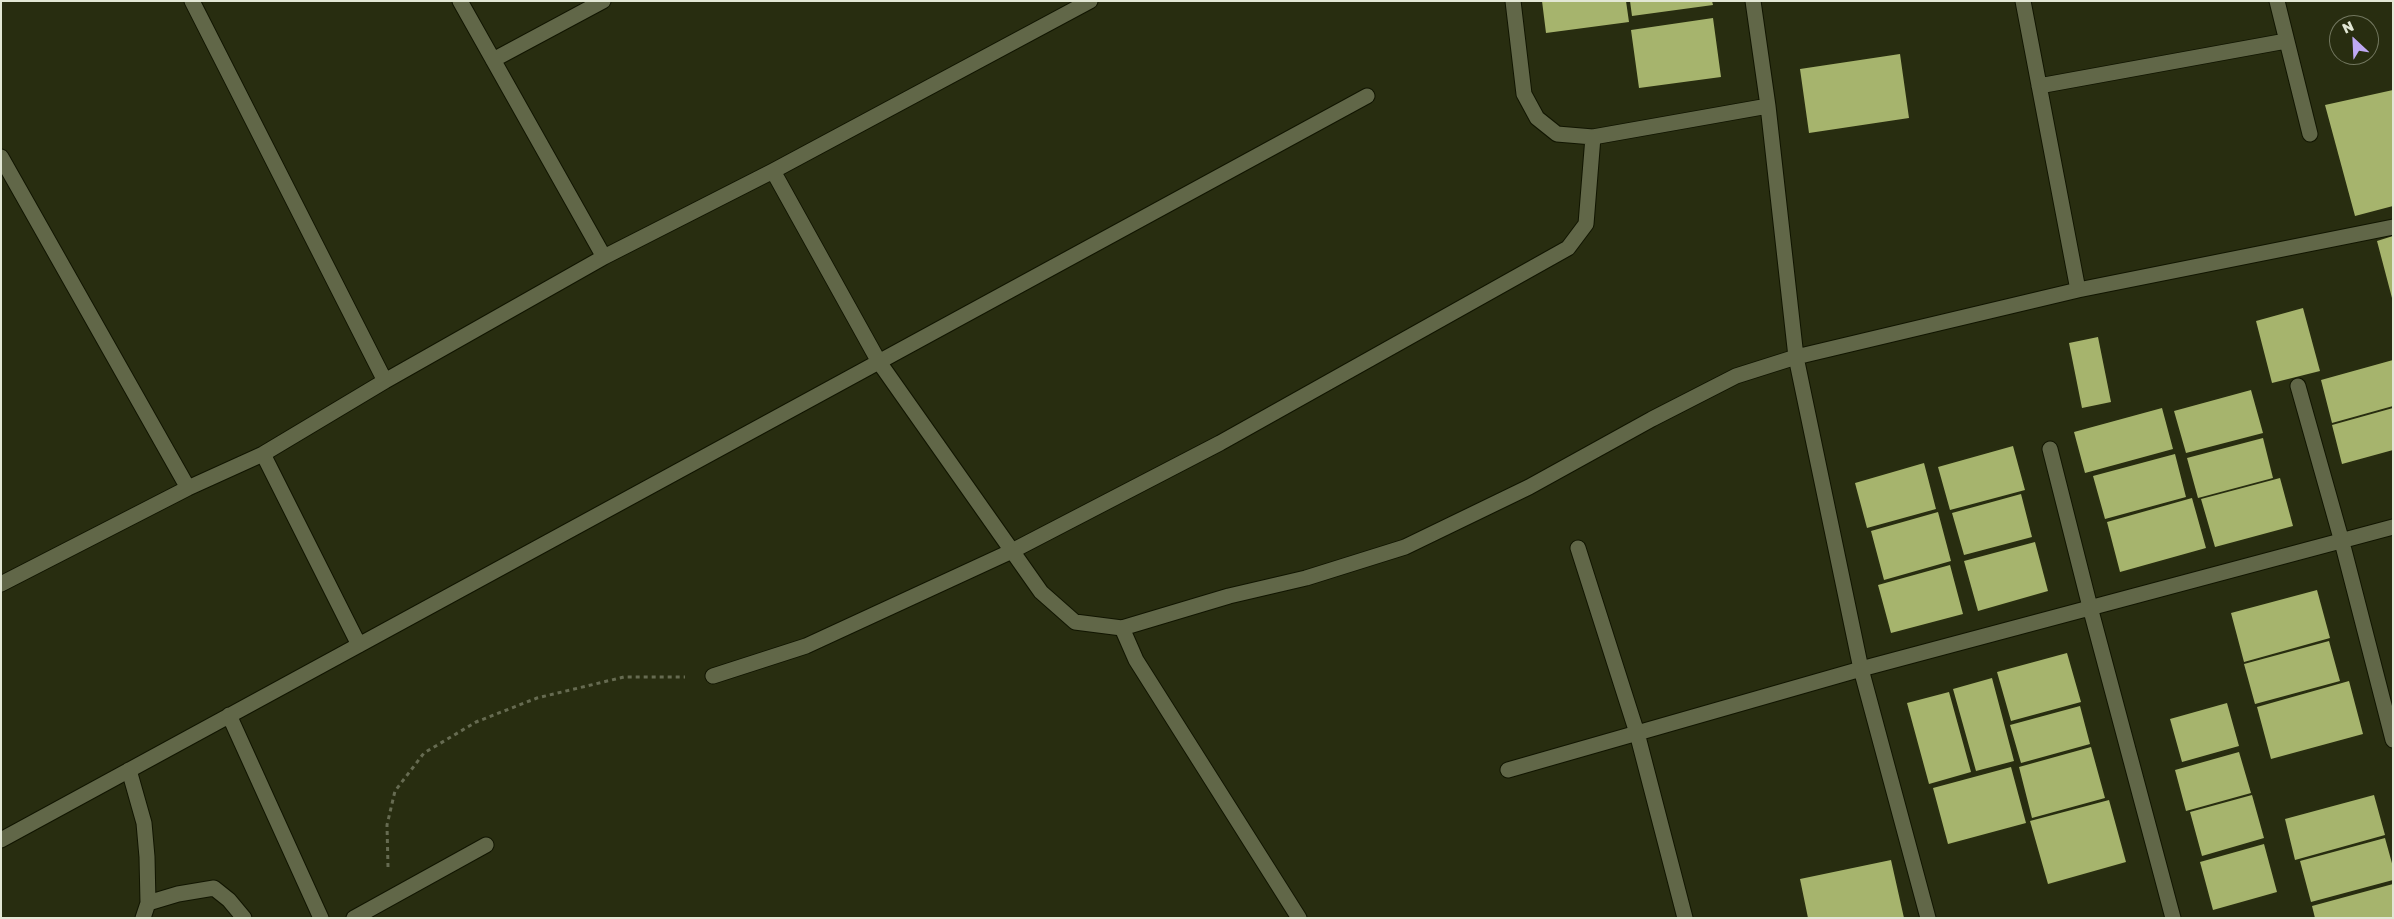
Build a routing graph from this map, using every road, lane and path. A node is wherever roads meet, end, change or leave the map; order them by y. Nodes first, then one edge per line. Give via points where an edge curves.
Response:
1 (192, 1) edge
2 (460, 1) edge
3 (603, 1) edge
4 (1090, 1) edge
5 (1514, 1) edge
6 (1753, 1) edge
7 (2023, 1) edge
8 (2277, 1) edge
9 (2286, 41) junction
10 (494, 60) junction
11 (2039, 86) junction
12 (1368, 96) dead end
13 (1768, 106) junction
14 (2310, 134) dead end
15 (1593, 137) junction
16 (1, 157) edge
17 (773, 171) junction
18 (2393, 227) edge
19 (604, 258) junction
20 (2078, 290) junction
21 (1796, 357) junction
22 (879, 362) junction
23 (385, 382) junction
24 (2298, 386) dead end
25 (2050, 449) dead end
26 (263, 454) junction
27 (188, 488) junction
28 (2393, 527) edge
29 (2342, 542) junction
30 (1578, 548) dead end
31 (1012, 551) junction
32 (1, 584) edge
33 (2090, 607) junction
34 (1122, 628) junction
35 (359, 645) junction
36 (1861, 669) junction
37 (713, 676) joint
38 (230, 715) junction
39 (1636, 734) junction
40 (2393, 740) edge
41 (129, 770) junction
42 (1508, 770) dead end
43 (1, 840) edge
44 (486, 845) dead end
45 (395, 895) junction
46 (148, 903) junction
47 (143, 918) edge
48 (244, 918) edge
49 (321, 918) edge
50 (354, 918) edge
51 (1299, 918) edge
52 (1685, 918) edge
53 (1928, 918) edge
54 (2174, 918) edge

1 - 23 street
2 - 10 street
3 - 10 street
4 - 17 street
5 - 15 street via 1524,94 1537,118 1557,134
6 - 13 street
7 - 11 street
8 - 9 street
9 - 11 street
9 - 14 street
10 - 19 street
11 - 20 street
12 - 22 street
13 - 15 street
13 - 21 street
15 - 31 street via 1586,224 1568,248 1220,443
16 - 27 street
17 - 19 street
17 - 22 street
18 - 20 street
19 - 23 street
20 - 21 street
21 - 34 street via 1736,376 1529,487 1405,548
21 - 36 street
22 - 31 street
22 - 35 street
23 - 26 street
24 - 29 street
25 - 33 street
26 - 27 street
26 - 35 street
27 - 32 street
28 - 29 street
29 - 33 street
29 - 40 street
30 - 39 street
31 - 34 street via 1041,592 1075,622
31 - 37 street via 806,646
33 - 36 street
33 - 54 street
34 - 51 street via 1136,660
35 - 38 street
36 - 39 street
36 - 53 street
37 - 45 path via 624,677 537,698 476,722 424,753 396,791 387,825 388,870
38 - 41 street
38 - 49 street
39 - 42 street
39 - 52 street
41 - 43 street
41 - 46 street via 144,823
44 - 45 street
45 - 50 street
46 - 47 street
46 - 48 street via 214,888

